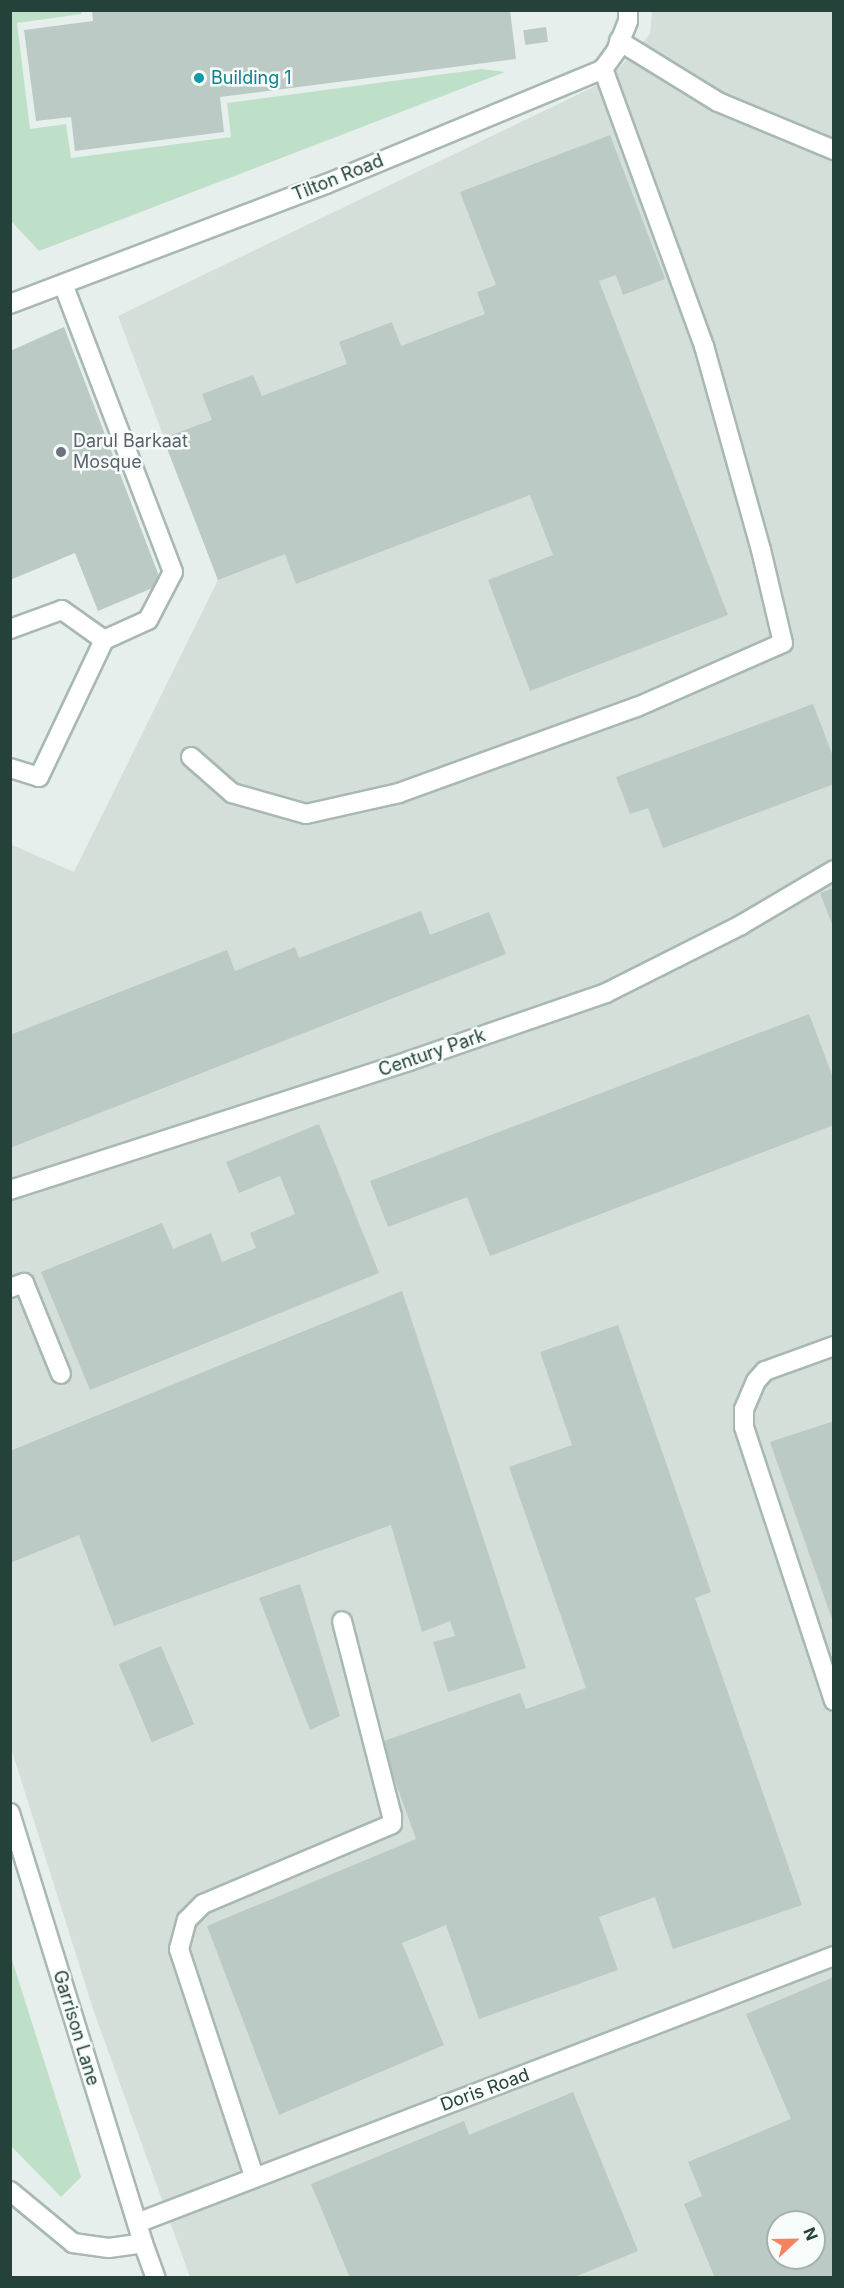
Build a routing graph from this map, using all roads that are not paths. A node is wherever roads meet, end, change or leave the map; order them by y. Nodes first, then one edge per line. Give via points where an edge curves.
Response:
1 (628, 10) edge
2 (620, 41) junction
3 (603, 69) junction
4 (834, 150) edge
5 (63, 284) junction
6 (10, 304) edge
7 (10, 629) edge
8 (104, 640) junction
9 (191, 757) dead end
10 (10, 768) edge
11 (834, 870) edge
12 (10, 1190) edge
13 (10, 1288) edge
14 (834, 1346) edge
15 (61, 1374) dead end
16 (342, 1621) dead end
17 (834, 1701) edge
18 (10, 1813) edge
19 (834, 1956) edge
20 (255, 2176) junction
21 (10, 2191) edge
22 (137, 2223) junction
23 (143, 2243) junction
24 (156, 2277) edge

1 - 2 street
2 - 3 street
2 - 4 street via 718,102
3 - 5 street, Tilton Road via 326,184
3 - 9 street via 704,346 783,643 637,707 399,793 306,814 232,793
5 - 6 street, Tilton Road
5 - 8 street via 173,572 148,620
7 - 8 street via 62,610
8 - 10 street via 39,777
11 - 12 street, Century Park via 741,925 606,993
13 - 15 street via 24,1282
14 - 17 street via 765,1371 756,1381 744,1409 744,1427
16 - 20 street via 392,1824 203,1904 187,1920 179,1949
18 - 22 street, Garrison Lane
19 - 20 street, Doris Road
20 - 22 street, Doris Road
21 - 23 street via 74,2244 109,2248
22 - 23 street, Garrison Lane
23 - 24 street, Garrison Lane

